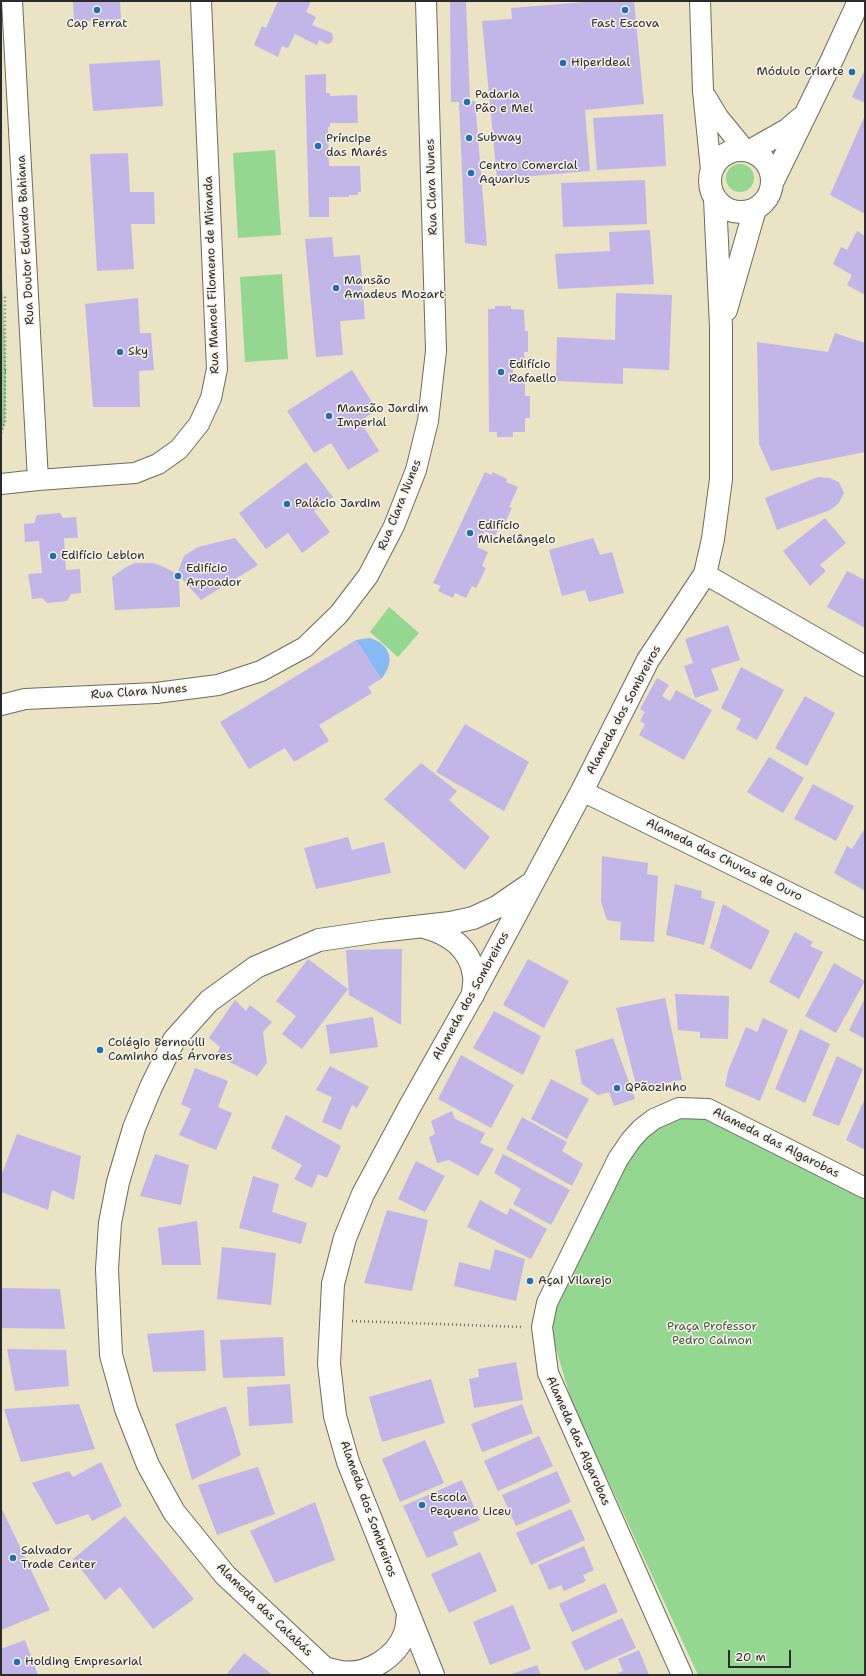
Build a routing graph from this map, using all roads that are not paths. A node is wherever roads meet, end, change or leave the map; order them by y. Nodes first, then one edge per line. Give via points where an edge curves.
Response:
1 (12, 1) edge
2 (201, 1) edge
3 (426, 1) edge
4 (700, 1) edge
5 (859, 1) edge
6 (704, 91) junction
7 (805, 114) junction
8 (748, 151) junction
9 (711, 170) junction
10 (772, 184) junction
11 (715, 199) junction
12 (754, 209) junction
13 (721, 327) junction
14 (38, 480) junction
15 (1, 484) edge
16 (705, 574) junction
17 (865, 666) edge
18 (1, 694) edge
19 (25, 699) junction
20 (1, 705) edge
21 (582, 791) junction
22 (531, 884) junction
23 (419, 926) junction
24 (865, 930) edge
25 (472, 996) junction
26 (865, 1188) edge
27 (408, 1615) junction
28 (328, 1671) edge
29 (433, 1675) edge
30 (682, 1675) edge

1 - 14 street, Rua Doutor Eduardo Bahiana
2 - 14 street, Rua Manoel Filomeno de Miranda via 217,369 211,398 199,424 179,449 158,464 134,473
3 - 19 street, Rua Clara Nunes via 436,351 428,421 416,470 394,526 368,576 339,614 305,647 261,672 218,685 164,692
4 - 6 street
5 - 7 street
6 - 8 street via 718,117
6 - 9 street
7 - 8 street via 787,130
7 - 10 street
8 - 9 street via 734,150 724,154
8 - 10 street via 759,156 767,164
9 - 11 street via 710,190
10 - 12 street via 766,199
11 - 12 street via 723,207 733,211 744,212
11 - 13 street, Alameda dos Sombreiros
12 - 13 street, Alameda dos Sombreiros
13 - 16 street, Alameda dos Sombreiros via 720,479 713,539
14 - 15 street, Rua Manoel Filomeno de Miranda
16 - 17 street
16 - 21 street, Alameda dos Sombreiros via 648,660
18 - 19 street, Rua Clara Nunes
19 - 20 street, Rua Clara Nunes
21 - 22 street, Alameda dos Sombreiros
21 - 24 street, Alameda das Chuvas de Ouro
22 - 23 street, Alameda das Catabás via 497,907 473,918 450,924
22 - 25 street, Alameda dos Sombreiros
23 - 25 street, Alameda das Catabás via 439,930 456,941 468,957 474,976
23 - 28 street, Alameda das Catabás via 319,940 256,967 209,1001 174,1040 151,1087 134,1128 118,1182 110,1223 107,1269 111,1356 126,1409 148,1465 174,1512 225,1575
25 - 27 street, Alameda dos Sombreiros via 363,1194 346,1238 333,1284 329,1364 335,1416 348,1462
26 - 30 street, Alameda das Algarobas via 708,1109 679,1108 641,1129 618,1159 547,1303 542,1327 548,1373
27 - 28 street via 404,1634 395,1651 380,1663 362,1671
27 - 29 street, Alameda dos Sombreiros

